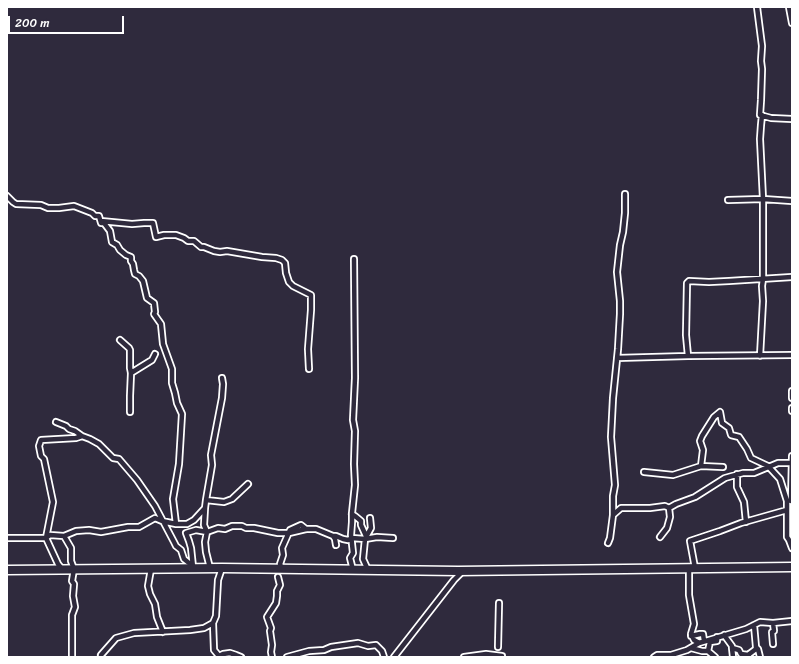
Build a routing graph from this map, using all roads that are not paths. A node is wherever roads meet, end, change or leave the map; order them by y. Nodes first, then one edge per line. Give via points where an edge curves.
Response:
1 (757, 7) edge
2 (789, 7) edge
3 (792, 23) edge
4 (762, 115) junction
5 (792, 119) edge
6 (625, 194) dead end
7 (7, 196) edge
8 (763, 199) junction
9 (728, 200) dead end
10 (792, 201) edge
11 (100, 221) junction
12 (354, 259) dead end
13 (792, 277) edge
14 (763, 279) junction
15 (120, 340) dead end
16 (155, 354) dead end
17 (792, 355) edge
18 (688, 356) junction
19 (760, 356) junction
20 (617, 358) junction
21 (309, 369) dead end
22 (131, 373) junction
23 (222, 378) dead end
24 (792, 391) edge
25 (792, 398) edge
26 (130, 412) dead end
27 (56, 422) dead end
28 (82, 436) junction
29 (792, 456) edge
30 (792, 463) edge
31 (701, 466) junction
32 (768, 466) junction
33 (723, 467) dead end
34 (644, 472) dead end
35 (737, 474) junction
36 (248, 484) dead end
37 (206, 500) junction
38 (790, 501) edge
39 (206, 508) junction
40 (669, 508) junction
41 (787, 510) junction
42 (352, 514) junction
43 (613, 515) junction
44 (370, 518) dead end
45 (162, 521) junction
46 (746, 522) junction
47 (176, 524) junction
48 (207, 532) junction
49 (289, 534) junction
50 (64, 536) junction
51 (333, 536) junction
52 (367, 536) junction
53 (660, 537) dead end
54 (7, 538) edge
55 (46, 538) junction
56 (352, 538) junction
57 (393, 538) dead end
58 (608, 543) dead end
59 (336, 545) dead end
60 (792, 548) edge
61 (792, 567) edge
62 (151, 568) junction
63 (195, 568) junction
64 (210, 568) junction
65 (222, 568) junction
66 (692, 568) junction
67 (62, 569) junction
68 (74, 569) junction
69 (282, 569) junction
70 (7, 570) edge
71 (353, 570) junction
72 (368, 570) junction
73 (463, 571) junction
74 (278, 577) dead end
75 (499, 603) dead end
76 (792, 621) edge
77 (213, 623) junction
78 (772, 623) junction
79 (754, 625) junction
80 (163, 632) junction
81 (724, 635) junction
82 (691, 636) junction
83 (717, 637) junction
84 (701, 642) junction
85 (773, 644) dead end
86 (498, 647) dead end
87 (756, 647) junction
88 (691, 648) junction
89 (732, 648) junction
90 (708, 651) junction
91 (101, 655) dead end
92 (502, 656) dead end
93 (748, 656) edge
94 (72, 657) edge
95 (241, 657) edge
96 (272, 657) edge
97 (288, 657) edge
98 (384, 657) edge
99 (394, 657) edge
100 (464, 657) edge
101 (654, 657) edge
102 (715, 657) edge
103 (733, 657) edge
104 (760, 657) edge

1 - 4 street via 762,46
2 - 3 street
4 - 5 street
4 - 8 street via 760,139
6 - 20 street via 617,272 620,300
7 - 11 street via 16,204 41,205 48,208 74,206 99,216
8 - 9 street
8 - 10 street
8 - 14 street
11 - 21 street via 153,223 156,237 176,235 214,251 282,260 286,263 289,282 311,295
11 - 47 street via 110,231 112,242 126,255 131,256 135,274 143,281 148,298 154,303 154,314 161,324 163,344 172,369 172,383 182,414 179,464 173,499
12 - 42 street via 356,378 353,420 355,485
13 - 14 street
14 - 18 street via 687,283
14 - 19 street
15 - 22 street via 130,350
16 - 22 street via 152,360
17 - 19 street
18 - 19 street
18 - 20 street
20 - 43 street via 611,437 615,485
22 - 26 street
23 - 37 street via 223,391
24 - 25 street
27 - 28 street
28 - 45 street via 99,444 113,458 119,459 137,480
28 - 55 street via 41,440 41,456 44,459 54,502
29 - 30 street
30 - 32 street
30 - 38 street
31 - 32 street via 700,441 714,417 720,412 722,423 729,428 731,435 739,437 751,458
31 - 33 street
31 - 34 street via 673,475
32 - 35 street via 754,473
32 - 38 street via 780,479
35 - 40 street
35 - 46 street via 737,487 744,502
36 - 37 street via 232,499 224,502
37 - 39 street
38 - 41 street
39 - 47 street via 187,524
39 - 48 street via 204,525
40 - 43 street via 621,508
40 - 53 street via 667,528
41 - 46 street
41 - 60 street via 787,536
42 - 52 street via 361,522
42 - 56 street
43 - 58 street
44 - 52 street via 372,528
45 - 47 street
45 - 50 street via 155,518 139,527 101,532 76,531
45 - 63 street via 184,559
46 - 66 street via 690,541
48 - 49 street via 218,528 242,526
48 - 63 street via 196,530 186,533
48 - 64 street via 205,542
49 - 51 street via 316,529
49 - 69 street via 282,548
50 - 55 street via 50,535
50 - 68 street via 71,548
51 - 56 street via 348,540
51 - 59 street
52 - 56 street
52 - 57 street
52 - 72 street via 363,559
54 - 55 street
55 - 67 street
56 - 71 street via 353,553 350,558
61 - 66 highway
62 - 63 highway
62 - 68 highway
62 - 80 street via 148,586 156,604 157,617
63 - 64 highway
64 - 65 highway
65 - 69 highway
65 - 77 street via 218,580 216,616
66 - 73 highway
66 - 82 street via 689,595 694,624
67 - 68 highway
67 - 70 highway
68 - 94 street
69 - 71 highway
71 - 72 highway
72 - 73 highway
73 - 99 street
74 - 96 street via 280,585 276,603 267,617 271,628
75 - 86 street
76 - 78 street
77 - 80 street via 204,628
77 - 95 street via 214,650 219,656 230,653
78 - 79 street via 760,622
78 - 85 street
79 - 81 street
79 - 87 street
80 - 91 street via 134,633 116,638
81 - 83 street
81 - 89 street
82 - 84 street
82 - 84 street via 702,634
83 - 84 street
83 - 90 street via 717,641 710,642
84 - 88 street
87 - 93 street
87 - 104 street
88 - 90 street
88 - 101 street via 671,655
89 - 93 street
89 - 103 street
90 - 102 street
92 - 100 street via 486,654
97 - 98 street via 358,643 376,645

